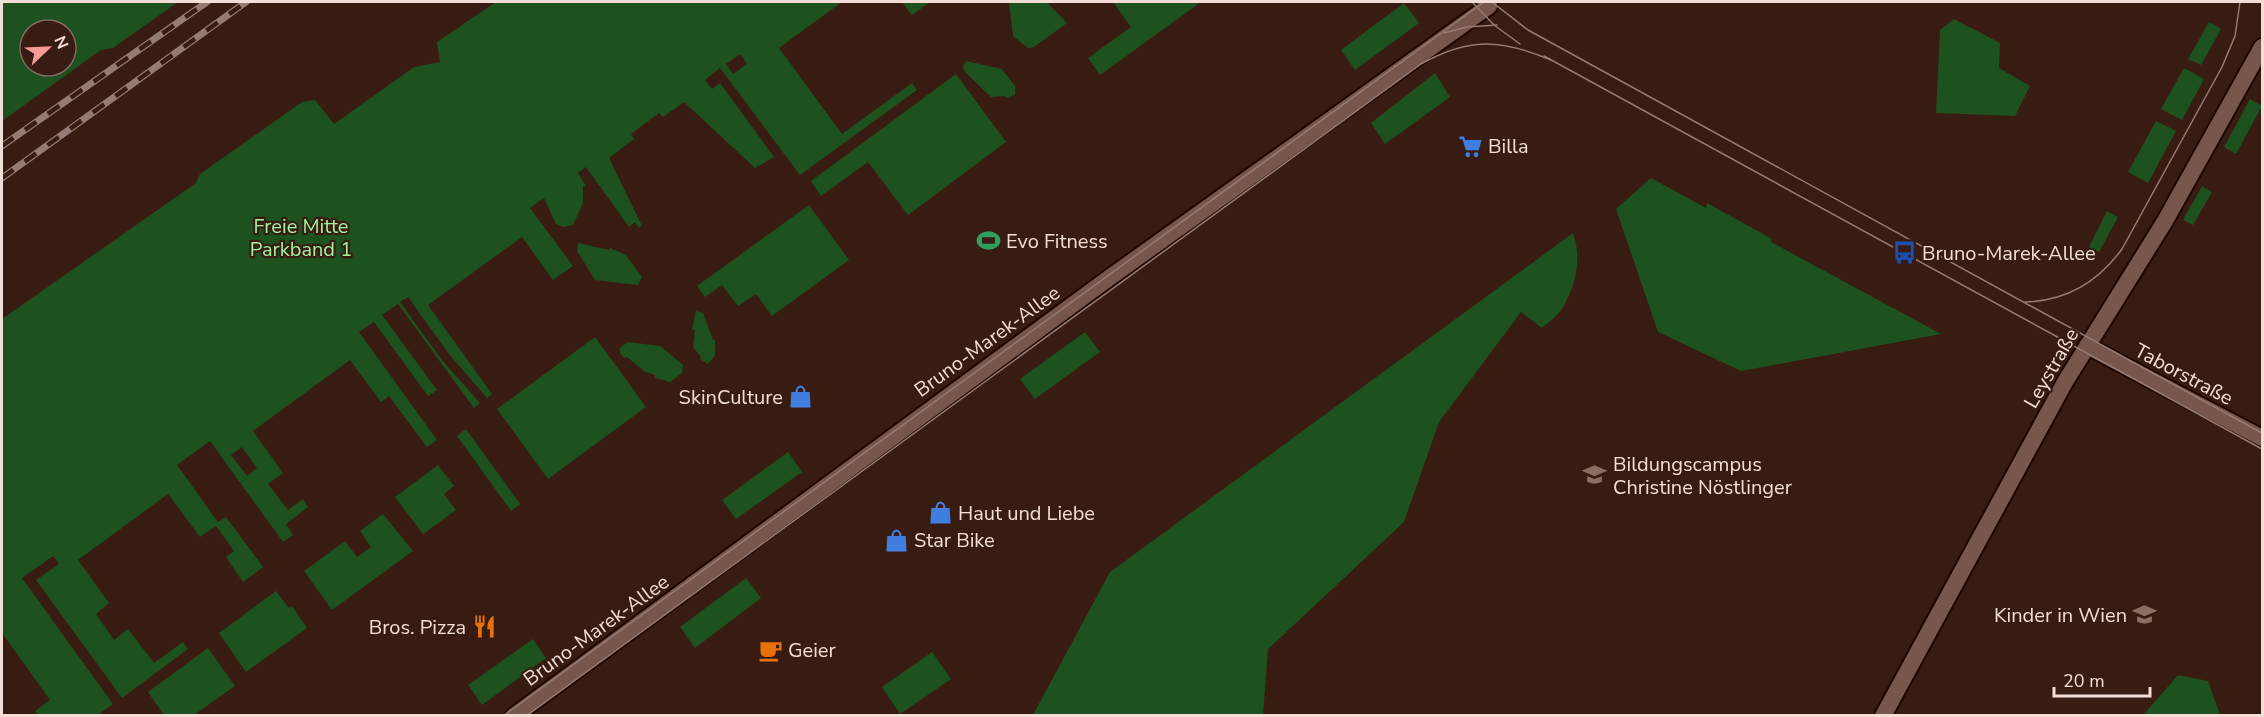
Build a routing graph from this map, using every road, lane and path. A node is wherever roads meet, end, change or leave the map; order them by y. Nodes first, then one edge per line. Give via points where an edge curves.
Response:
1 (1487, 4) edge
2 (2262, 46) edge
3 (2087, 346) junction
4 (2262, 438) edge
5 (514, 716) edge
6 (1883, 716) edge

1 - 5 street, Bruno-Marek-Allee
2 - 3 street, Leystraße via 2165,221
3 - 4 street, Taborstraße
3 - 6 street, Leystraße

